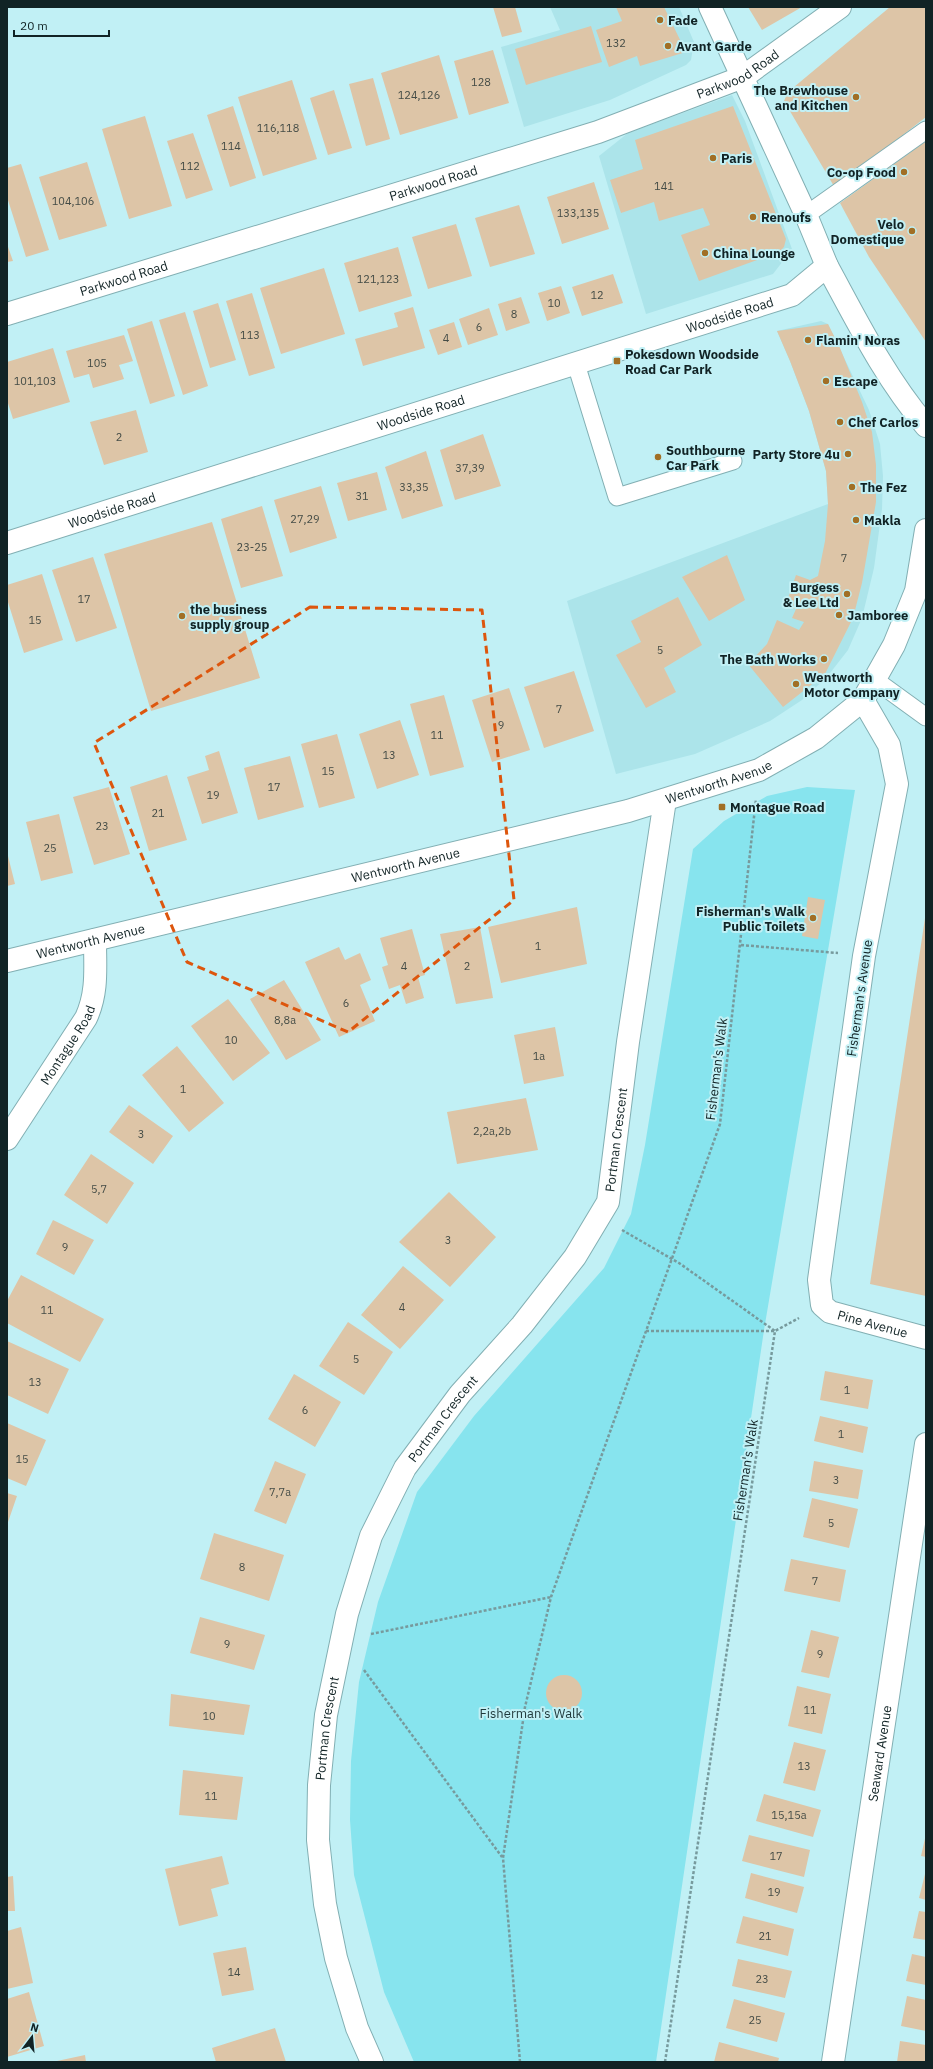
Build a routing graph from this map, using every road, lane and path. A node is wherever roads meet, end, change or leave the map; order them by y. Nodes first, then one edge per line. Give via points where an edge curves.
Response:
1 (710, 7) edge
2 (840, 7) edge
3 (743, 77) junction
4 (926, 130) edge
5 (806, 215) junction
6 (827, 266) junction
7 (7, 314) edge
8 (576, 364) junction
9 (926, 426) edge
10 (733, 460) dead end
11 (926, 530) edge
12 (7, 544) edge
13 (875, 680) junction
14 (863, 700) junction
15 (926, 718) edge
16 (758, 770) junction
17 (665, 800) junction
18 (95, 940) junction
19 (741, 945) junction
20 (864, 956) junction
21 (7, 961) edge
22 (7, 1139) edge
23 (599, 1217) junction
24 (672, 1259) junction
25 (822, 1304) junction
26 (775, 1331) junction
27 (646, 1332) junction
28 (926, 1338) edge
29 (926, 1444) edge
30 (551, 1597) junction
31 (342, 1640) junction
32 (502, 1858) junction
33 (372, 2062) edge
34 (520, 2062) edge
35 (666, 2062) edge
36 (832, 2062) edge

1 - 3 street
2 - 3 street, Parkwood Road
3 - 5 street
3 - 7 street, Parkwood Road via 598,132
4 - 5 lane
5 - 6 street
6 - 8 street, Woodside Road via 792,295
6 - 9 street via 865,336 905,401
8 - 10 lane via 617,497
8 - 12 street, Woodside Road
11 - 13 street via 916,591 894,645
13 - 14 street
13 - 15 lane
14 - 16 street, Wentworth Avenue via 816,738
14 - 20 street, Fisherman's Avenue via 889,745 897,784
16 - 17 street, Wentworth Avenue
16 - 19 path, Fisherman's Walk
17 - 18 street, Wentworth Avenue
17 - 23 street, Portman Crescent via 628,1042 608,1202
18 - 21 street, Wentworth Avenue
18 - 22 street, Montague Road via 95,991 86,1018
19 - 20 path
19 - 24 path, Fisherman's Walk via 720,1124
20 - 25 street, Fisherman's Avenue via 819,1280
23 - 24 path
23 - 31 street, Portman Crescent via 575,1257 522,1325 460,1394 405,1468 371,1536 347,1614
24 - 26 path
24 - 27 path, Fisherman's Walk
25 - 26 path
25 - 28 street, Pine Avenue via 830,1312
26 - 27 path
26 - 35 path, Fisherman's Walk
27 - 30 path, Fisherman's Walk
29 - 36 street, Seaward Avenue
30 - 31 path
30 - 32 path, Fisherman's Walk via 525,1707
31 - 32 path
31 - 33 street, Portman Crescent via 326,1715 319,1785 318,1840 325,1904 336,1958 357,2028
32 - 34 path, Fisherman's Walk

